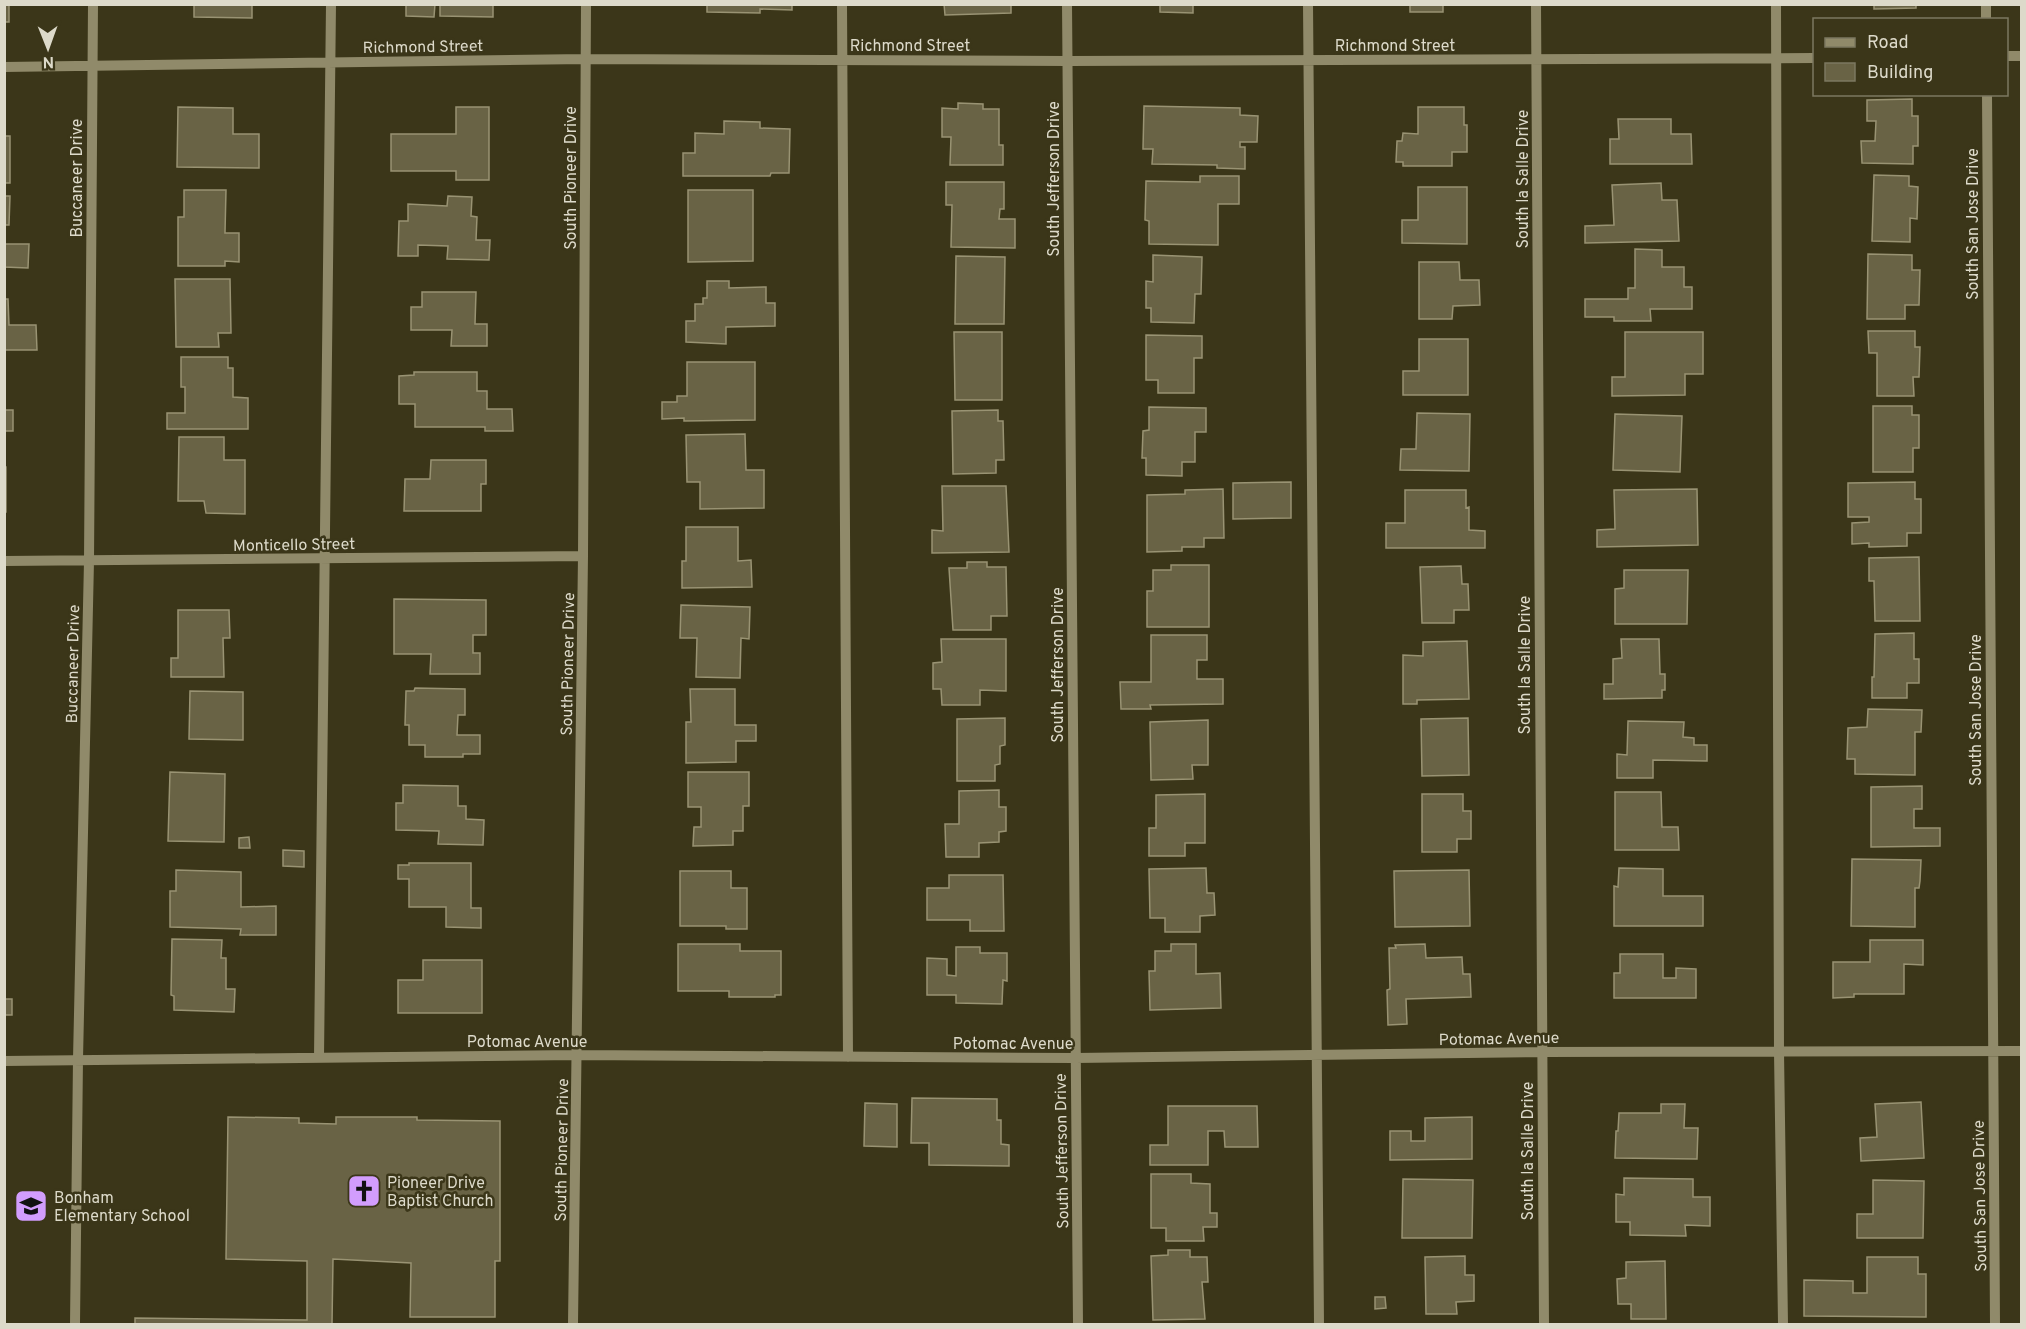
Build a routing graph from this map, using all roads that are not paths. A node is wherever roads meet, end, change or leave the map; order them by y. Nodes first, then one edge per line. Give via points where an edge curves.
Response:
1 (93, 4) edge
2 (331, 4) edge
3 (586, 4) edge
4 (842, 4) edge
5 (1067, 4) edge
6 (1308, 4) edge
7 (1536, 4) edge
8 (1776, 4) edge
9 (1777, 58) junction
10 (1813, 58) edge
11 (586, 59) junction
12 (1536, 59) junction
13 (843, 60) junction
14 (1309, 60) junction
15 (1068, 61) junction
16 (330, 63) junction
17 (92, 66) junction
18 (4, 67) edge
19 (1987, 96) edge
20 (583, 556) junction
21 (325, 559) junction
22 (4, 561) edge
23 (89, 561) junction
24 (1992, 1051) junction
25 (2022, 1051) edge
26 (1541, 1052) junction
27 (1779, 1052) junction
28 (577, 1055) junction
29 (1317, 1055) junction
30 (319, 1057) junction
31 (848, 1057) junction
32 (1075, 1058) junction
33 (78, 1059) junction
34 (4, 1061) edge
35 (75, 1324) edge
36 (573, 1324) edge
37 (1078, 1324) edge
38 (1319, 1324) edge
39 (1544, 1324) edge
40 (1783, 1324) edge
41 (1995, 1324) edge

1 - 17 street, Buccaneer Drive
2 - 16 street
3 - 11 street, South Pioneer Drive
4 - 13 street
5 - 15 street, South Jefferson Drive
6 - 14 street
7 - 12 street, South la Salle Drive
8 - 9 street
9 - 10 street, Richmond Street
9 - 12 street, Richmond Street
9 - 27 street
11 - 13 street, Richmond Street
11 - 16 street, Richmond Street
11 - 20 street, South Pioneer Drive
12 - 14 street, Richmond Street
12 - 26 street, South la Salle Drive
13 - 15 street, Richmond Street
13 - 31 street
14 - 15 street, Richmond Street
14 - 29 street
15 - 32 street, South Jefferson Drive
16 - 17 street, Richmond Street
16 - 21 street
17 - 18 street, Richmond Street
17 - 23 street, Buccaneer Drive
19 - 24 street, South San Jose Drive
20 - 21 street, Monticello Street
20 - 28 street, South Pioneer Drive
21 - 23 street, Monticello Street
21 - 30 street
22 - 23 street, Monticello Street
23 - 33 street, Buccaneer Drive
24 - 25 street, Potomac Avenue
24 - 27 street, Potomac Avenue
24 - 41 street, South San Jose Drive
26 - 27 street, Potomac Avenue
26 - 29 street, Potomac Avenue
26 - 39 street, South la Salle Drive
27 - 40 street
28 - 30 street, Potomac Avenue
28 - 31 street, Potomac Avenue
28 - 36 street, South Pioneer Drive
29 - 32 street, Potomac Avenue
29 - 38 street
30 - 33 street, Potomac Avenue
31 - 32 street, Potomac Avenue
32 - 37 street, South Jefferson Drive
33 - 34 street, Potomac Avenue
33 - 35 street, Buccaneer Drive

